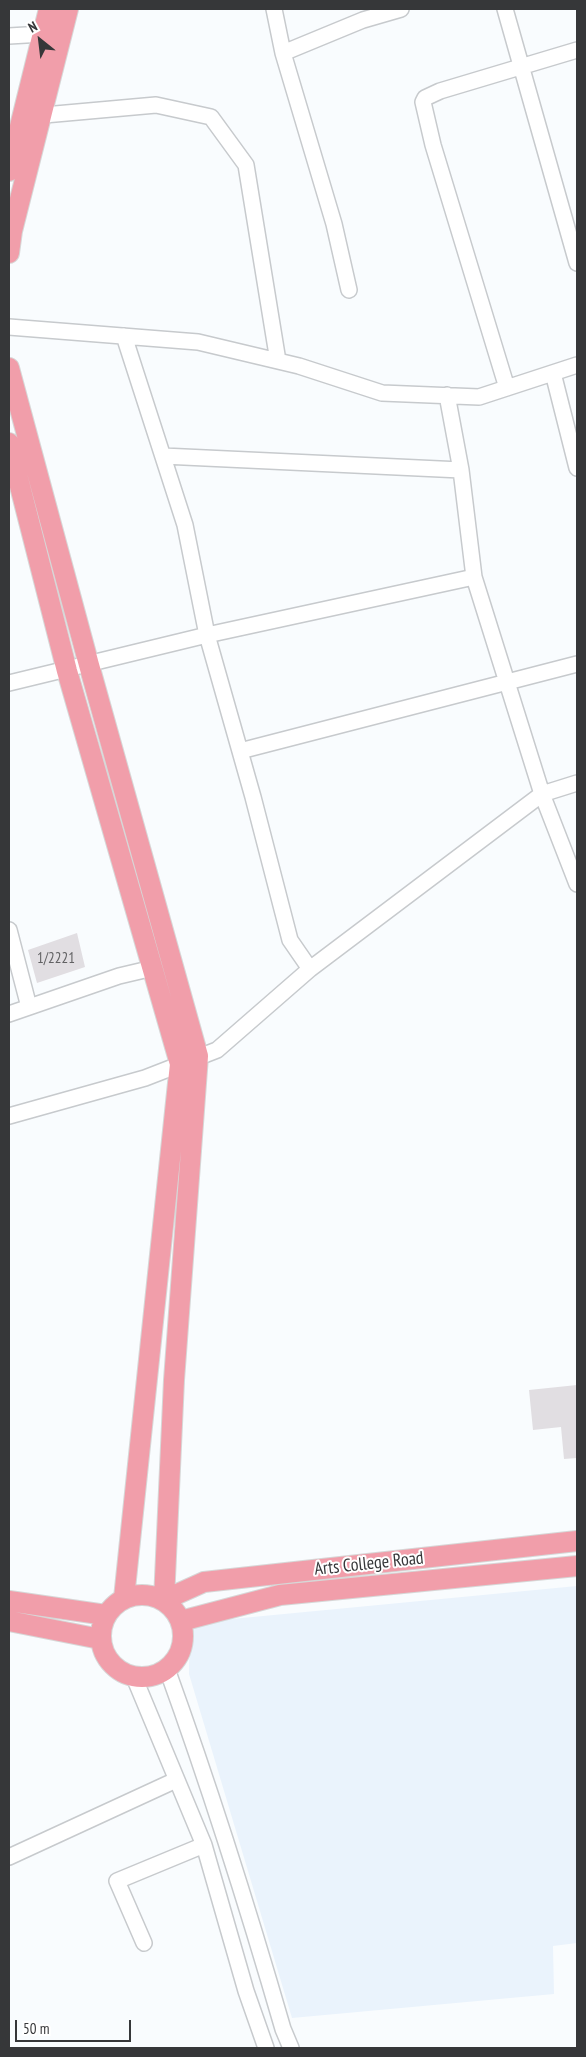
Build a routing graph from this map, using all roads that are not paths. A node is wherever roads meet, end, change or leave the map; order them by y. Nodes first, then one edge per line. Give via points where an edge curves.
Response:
1 (49, 9) edge
2 (68, 9) edge
3 (274, 9) edge
4 (401, 9) edge
5 (505, 9) edge
6 (43, 34) junction
7 (9, 36) edge
8 (577, 50) edge
9 (283, 53) junction
10 (522, 67) junction
11 (32, 116) junction
12 (9, 171) edge
13 (9, 253) edge
14 (577, 263) edge
15 (349, 290) dead end
16 (9, 327) edge
17 (124, 336) junction
18 (278, 361) junction
19 (577, 365) edge
20 (9, 368) edge
21 (553, 373) junction
22 (507, 388) junction
23 (447, 396) junction
24 (10, 450) edge
25 (162, 456) junction
26 (577, 468) edge
27 (461, 470) junction
28 (474, 577) junction
29 (207, 635) junction
30 (577, 664) edge
31 (89, 665) junction
32 (67, 671) junction
33 (9, 683) edge
34 (506, 683) junction
35 (240, 751) junction
36 (577, 783) edge
37 (542, 794) junction
38 (577, 884) edge
39 (9, 930) edge
40 (153, 968) junction
41 (310, 969) junction
42 (29, 1007) junction
43 (9, 1014) edge
44 (189, 1060) junction
45 (9, 1116) edge
46 (577, 1541) edge
47 (577, 1566) edge
48 (124, 1598) junction
49 (164, 1600) junction
50 (9, 1601) edge
51 (106, 1615) junction
52 (9, 1621) edge
53 (181, 1621) junction
54 (100, 1639) junction
55 (167, 1669) junction
56 (134, 1677) junction
57 (176, 1780) junction
58 (204, 1846) junction
59 (9, 1857) edge
60 (144, 1943) dead end
61 (266, 2048) edge
62 (291, 2048) edge

1 - 6 main road
2 - 11 main road
3 - 9 street
4 - 9 street via 363,20
5 - 10 street
6 - 7 street
6 - 11 main road
8 - 10 street
9 - 15 street via 334,224
10 - 14 street
10 - 22 street via 440,91 423,102 433,145
11 - 12 main road
11 - 13 main road
11 - 18 street via 156,105 211,117 246,165
16 - 17 street
17 - 18 street via 198,342
17 - 25 street
18 - 23 street via 382,393
19 - 21 street
20 - 31 main road
21 - 22 street
21 - 26 street
22 - 23 street via 479,397
23 - 27 street
24 - 32 main road
25 - 27 street
25 - 29 street via 185,525
27 - 28 street
28 - 29 street
28 - 34 street
29 - 31 street
29 - 35 street
30 - 34 street
31 - 32 street
31 - 44 main road
32 - 33 street
32 - 40 main road
34 - 35 street
34 - 37 street
35 - 41 street via 290,940
36 - 37 street
37 - 38 street
37 - 41 street
39 - 42 street
40 - 42 street via 119,976
40 - 44 main road
41 - 44 street via 217,1050
42 - 43 street
44 - 45 street via 145,1078
44 - 48 main road
44 - 49 main road
46 - 49 main road, Arts College Road via 204,1582
47 - 53 main road via 280,1595
48 - 49 main road via 144,1594
48 - 51 main road
49 - 53 main road
50 - 51 main road
51 - 54 main road
52 - 54 main road
53 - 55 main road via 184,1634 182,1648
54 - 56 main road via 110,1664
55 - 56 main road via 151,1676
55 - 62 street via 240,1884
56 - 57 street
57 - 58 street
57 - 59 street
58 - 60 street via 117,1881
58 - 61 street

